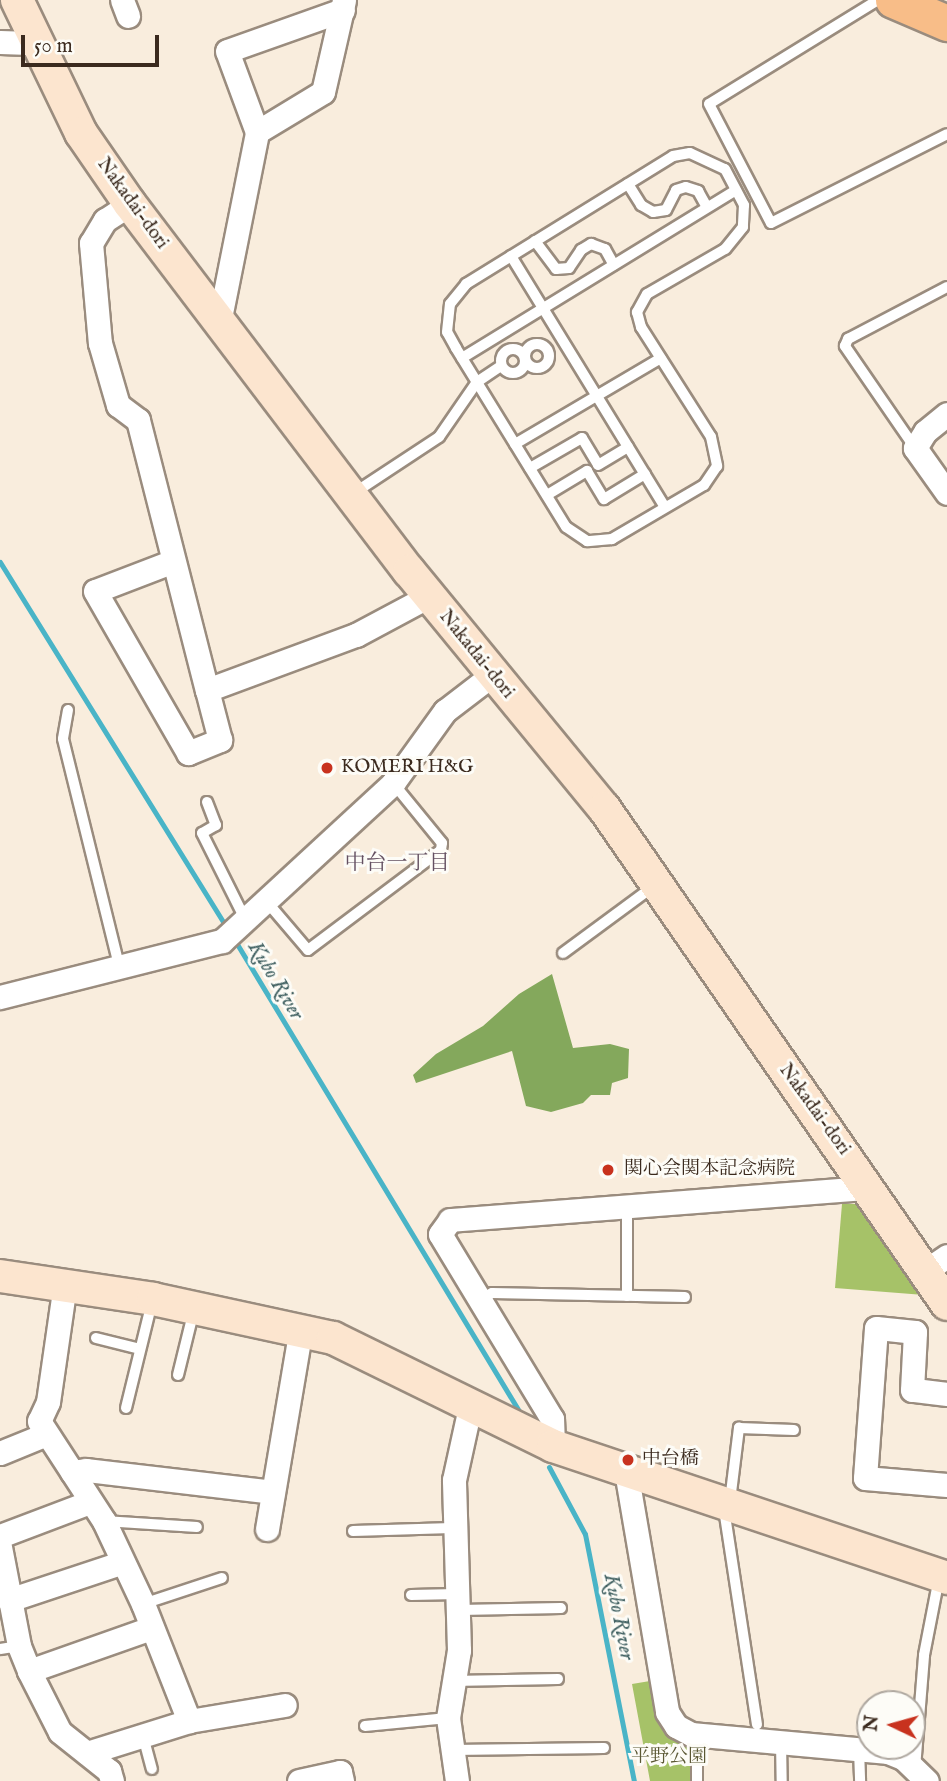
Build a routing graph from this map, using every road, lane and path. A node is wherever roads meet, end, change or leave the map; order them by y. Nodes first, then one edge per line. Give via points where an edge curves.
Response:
1 (17, 0) edge
2 (896, 1) edge
3 (343, 5) edge
4 (947, 23) edge
5 (0, 42) edge
6 (37, 43) junction
7 (257, 131) junction
8 (947, 134) edge
9 (628, 184) junction
10 (736, 190) junction
11 (130, 204) junction
12 (707, 207) junction
13 (535, 241) junction
14 (511, 256) junction
15 (614, 265) junction
16 (947, 287) edge
17 (542, 308) junction
18 (219, 323) junction
19 (563, 342) junction
20 (548, 351) junction
21 (462, 358) junction
22 (661, 358) junction
23 (525, 359) junction
24 (501, 366) junction
25 (477, 382) junction
26 (596, 394) junction
27 (947, 414) edge
28 (515, 444) junction
29 (628, 447) junction
30 (915, 448) junction
31 (530, 468) junction
32 (645, 474) junction
33 (947, 493) edge
34 (351, 495) junction
35 (547, 495) junction
36 (665, 507) junction
37 (172, 562) junction
38 (429, 596) junction
39 (492, 676) junction
40 (207, 690) junction
41 (68, 710) dead end
42 (393, 782) junction
43 (207, 802) dead end
44 (657, 884) junction
45 (267, 902) junction
46 (235, 931) junction
47 (563, 953) dead end
48 (120, 969) junction
49 (0, 997) edge
50 (870, 1188) junction
51 (627, 1205) junction
52 (936, 1264) edge
53 (0, 1276) edge
54 (65, 1284) junction
55 (627, 1296) junction
56 (685, 1297) dead end
57 (153, 1299) junction
58 (479, 1300) junction
59 (947, 1304) edge
60 (195, 1307) junction
61 (301, 1328) junction
62 (96, 1338) dead end
63 (140, 1349) junction
64 (178, 1375) dead end
65 (947, 1394) edge
66 (470, 1407) junction
67 (126, 1408) dead end
68 (794, 1430) dead end
69 (44, 1435) junction
70 (3, 1445) edge
71 (553, 1446) junction
72 (626, 1471) junction
73 (72, 1472) junction
74 (947, 1485) edge
75 (273, 1492) junction
76 (90, 1502) junction
77 (726, 1503) junction
78 (104, 1521) junction
79 (197, 1527) dead end
80 (452, 1528) junction
81 (267, 1529) dead end
82 (353, 1531) dead end
83 (0, 1536) edge
84 (0, 1547) edge
85 (120, 1563) junction
86 (943, 1577) edge
87 (222, 1578) dead end
88 (411, 1595) dead end
89 (9, 1600) junction
90 (459, 1602) junction
91 (143, 1604) junction
92 (561, 1608) dead end
93 (151, 1628) junction
94 (10, 1648) edge
95 (29, 1671) junction
96 (558, 1679) dead end
97 (452, 1681) junction
98 (285, 1705) dead end
99 (449, 1718) junction
100 (189, 1721) junction
101 (757, 1724) dead end
102 (365, 1727) dead end
103 (143, 1735) junction
104 (697, 1735) junction
105 (781, 1742) junction
106 (604, 1748) dead end
107 (856, 1749) edge
108 (453, 1750) junction
109 (87, 1753) junction
110 (859, 1760) edge
111 (899, 1760) edge
112 (152, 1769) dead end
113 (921, 1775) edge
114 (112, 1781) edge
115 (299, 1781) edge
116 (342, 1781) edge
117 (457, 1781) edge
118 (697, 1781) edge
119 (782, 1781) edge
120 (860, 1781) edge

1 - 6 street, Nakadai-dori
2 - 4 main road
2 - 8 lane via 709,104 771,223
3 - 7 street via 323,92
3 - 7 street via 227,51
5 - 6 street
6 - 11 street, Nakadai-dori via 81,133
7 - 18 street
9 - 10 lane via 673,156 690,153 724,169
9 - 12 lane via 640,205 653,212 666,210 676,190 686,187 698,191
9 - 13 lane
10 - 12 lane
10 - 22 lane via 744,217 734,240 639,303 641,327
11 - 18 street, Nakadai-dori
11 - 37 street via 93,232 94,294 110,388 118,405 138,420
12 - 15 lane
13 - 14 lane
13 - 15 lane via 556,269 569,268 591,244 605,249
14 - 17 lane
14 - 21 lane via 466,284 450,304 447,332
15 - 17 lane
16 - 30 lane via 848,339 845,346
17 - 19 lane
17 - 21 lane
18 - 34 street, Nakadai-dori
19 - 20 lane
19 - 26 lane
20 - 23 lane via 543,345 532,345
20 - 23 lane via 550,359 543,368 532,368
21 - 25 lane
22 - 26 lane
22 - 36 lane via 718,453 713,476
23 - 24 lane via 518,373
23 - 24 lane via 519,350 508,350
24 - 25 lane
25 - 28 lane
25 - 34 lane via 439,437
26 - 28 lane
26 - 29 lane
27 - 30 street via 925,432
28 - 31 lane
29 - 31 lane via 598,465 582,438
29 - 32 lane
30 - 33 street
31 - 35 lane
32 - 35 lane via 604,499 587,471
32 - 36 lane
34 - 38 street, Nakadai-dori
35 - 36 lane via 566,527 587,541 601,542
37 - 40 street
37 - 40 street via 95,591 188,753 220,740
38 - 39 street, Nakadai-dori
38 - 40 street via 356,635
39 - 42 street via 445,711
39 - 44 street, Nakadai-dori via 604,808
41 - 48 lane via 63,739
42 - 45 street
42 - 45 lane via 442,842 441,850 308,950
43 - 46 lane via 216,825 202,833
44 - 47 lane
44 - 50 street, Nakadai-dori
45 - 46 street
46 - 48 street
48 - 49 street
50 - 51 street via 840,1194
50 - 52 street, Nakadai-dori
51 - 55 lane
51 - 58 street via 450,1220 440,1234
52 - 59 street, Nakadai-dori
53 - 54 street
54 - 57 street
54 - 69 street via 48,1402 39,1421
55 - 56 lane
55 - 58 lane via 492,1293
57 - 60 street
57 - 63 lane
58 - 71 street via 552,1419
60 - 61 street
60 - 64 lane
61 - 66 street via 358,1347
61 - 75 street
62 - 63 lane
63 - 67 lane
65 - 74 street via 912,1391 915,1332 876,1328 865,1478
66 - 71 street
66 - 80 street via 454,1480
68 - 77 lane via 739,1428
69 - 70 street
69 - 73 street
71 - 72 street
72 - 77 street
72 - 104 street via 667,1712 676,1726
73 - 75 street via 86,1469
73 - 76 street
75 - 81 street
76 - 78 street
76 - 83 street
77 - 86 street
77 - 101 lane
78 - 79 lane
78 - 85 street
80 - 82 lane
80 - 90 street
84 - 89 street
85 - 89 street
85 - 91 street
86 - 113 lane via 924,1655
87 - 91 lane
88 - 90 lane
89 - 94 street
90 - 92 lane
90 - 97 street
91 - 93 street
93 - 95 street
93 - 100 street
94 - 95 street
95 - 109 street via 60,1732
96 - 97 lane
97 - 99 street
98 - 100 street
99 - 102 lane
99 - 108 street
100 - 103 street
103 - 109 street
103 - 112 lane
104 - 105 street
104 - 118 lane
105 - 107 street
105 - 119 lane
106 - 108 lane
108 - 117 street
109 - 114 street via 109,1771
110 - 120 lane
111 - 113 street
115 - 116 street via 340,1772

